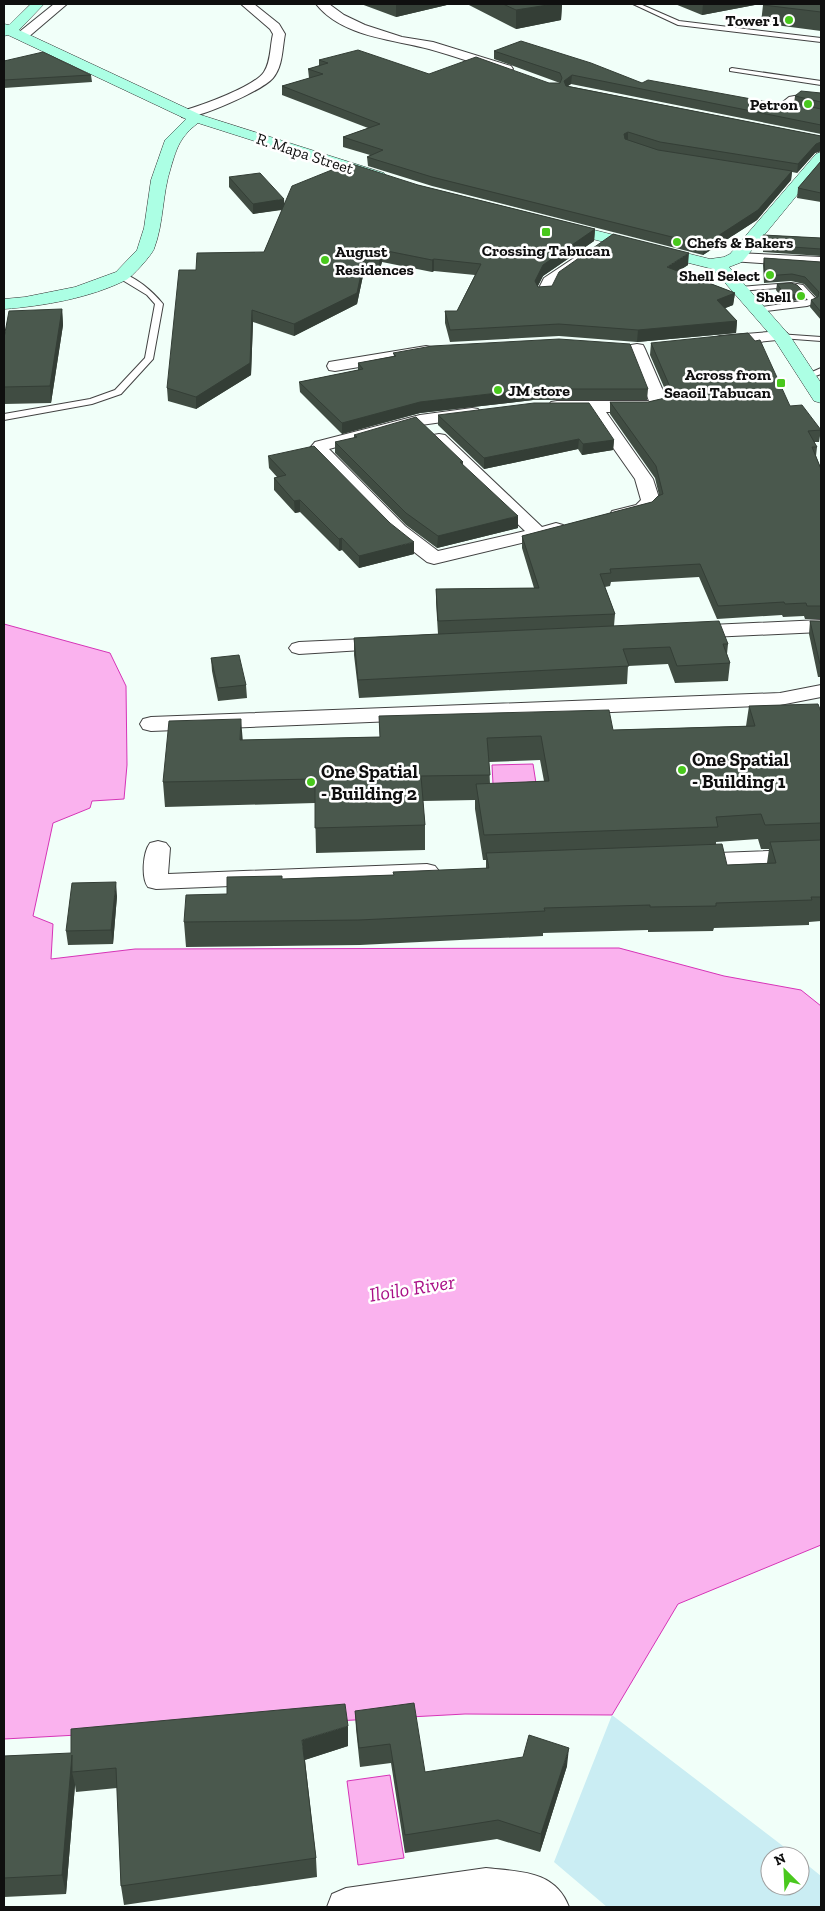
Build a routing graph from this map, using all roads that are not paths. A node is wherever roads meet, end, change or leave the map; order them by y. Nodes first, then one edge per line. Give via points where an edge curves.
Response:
1 (38, 4) edge
2 (61, 4) edge
3 (247, 4) edge
4 (322, 4) edge
5 (636, 4) edge
6 (670, 19) junction
7 (10, 32) edge
8 (821, 36) edge
9 (821, 40) edge
10 (732, 70) dead end
11 (521, 74) edge
12 (821, 83) edge
13 (821, 98) edge
14 (821, 115) edge
15 (192, 116) junction
16 (821, 157) edge
17 (396, 182) edge
18 (547, 223) edge
19 (609, 239) junction
20 (736, 258) junction
21 (821, 262) edge
22 (718, 264) junction
23 (122, 276) junction
24 (740, 289) junction
25 (544, 294) edge
26 (4, 304) edge
27 (758, 310) junction
28 (781, 336) junction
29 (821, 339) edge
30 (704, 343) edge
31 (618, 348) edge
32 (656, 348) edge
33 (442, 349) edge
34 (637, 349) junction
35 (334, 366) dead end
36 (814, 373) edge
37 (821, 397) edge
38 (593, 406) junction
39 (541, 407) edge
40 (488, 412) edge
41 (4, 417) edge
42 (420, 420) junction
43 (600, 519) edge
44 (573, 525) edge
45 (538, 533) junction
46 (821, 626) edge
47 (673, 632) edge
48 (406, 643) edge
49 (300, 648) dead end
50 (821, 692) edge
51 (780, 699) junction
52 (821, 706) edge
53 (151, 724) dead end
54 (158, 848) dead end
55 (821, 856) edge
56 (672, 862) edge
57 (454, 870) edge
58 (367, 1906) edge
59 (550, 1907) edge

1 - 7 main road
2 - 7 street
3 - 15 street via 279,34 268,78
4 - 11 street via 361,28 438,47
5 - 6 lane
6 - 8 lane
6 - 9 lane via 678,23
7 - 15 main road, R. Mapa Street
10 - 12 lane
13 - 14 lane via 792,97 782,105
15 - 17 main road, R. Mapa Street
15 - 23 main road via 172,140 159,180 145,251
16 - 20 main road via 798,177
18 - 19 main road
19 - 22 main road
19 - 25 street via 550,282
20 - 21 street
20 - 22 main road
22 - 24 main road
23 - 26 main road via 79,291
23 - 41 lane via 150,293 159,304 149,359 139,372 118,392 92,402
24 - 27 main road
24 - 27 lane via 791,285 800,287 813,301
27 - 28 main road
28 - 29 lane
28 - 30 street
28 - 36 main road
31 - 34 street
32 - 34 street
33 - 35 street
34 - 38 street via 658,400 656,405
36 - 37 main road
38 - 39 street
38 - 43 street via 644,479 651,501 643,509
40 - 42 street
42 - 45 street
42 - 45 street via 319,448 398,530 434,558
44 - 45 street
46 - 47 street
48 - 49 street
50 - 51 street
51 - 52 street
51 - 53 street
54 - 57 street via 156,882
55 - 56 street
58 - 59 street via 486,1887 533,1892

